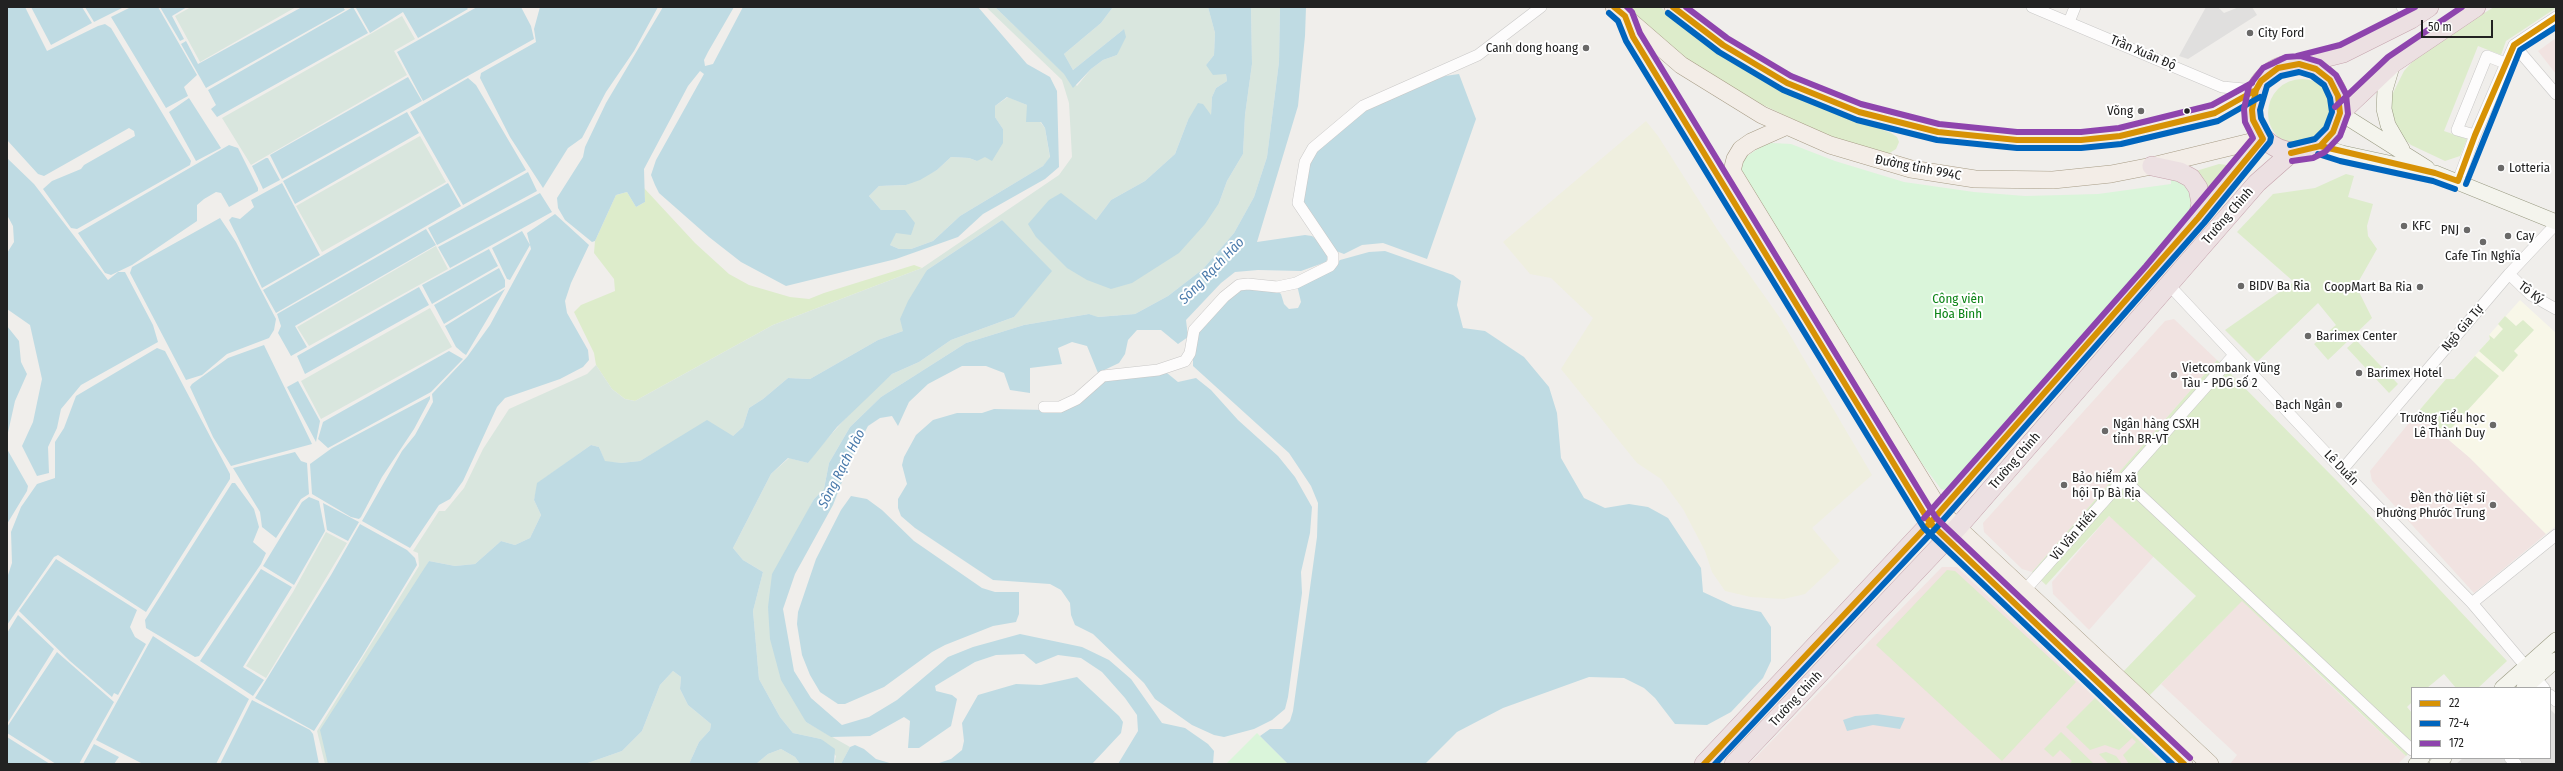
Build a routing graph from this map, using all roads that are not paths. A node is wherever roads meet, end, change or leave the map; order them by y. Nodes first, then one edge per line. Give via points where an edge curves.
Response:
1 (1541, 7) edge
2 (1673, 7) edge
3 (2032, 7) edge
4 (2074, 7) edge
5 (2430, 7) edge
6 (2476, 7) edge
7 (1619, 12) edge
8 (2406, 13) edge
9 (2556, 17) edge
10 (2068, 22) junction
11 (2514, 45) junction
12 (2393, 63) junction
13 (2505, 63) junction
14 (2299, 64) junction
15 (2256, 90) junction
16 (2556, 94) edge
17 (2340, 113) junction
18 (1787, 126) junction
19 (2474, 135) junction
20 (2263, 139) junction
21 (2320, 146) junction
22 (2291, 153) junction
23 (2405, 153) junction
24 (2152, 166) junction
25 (2435, 173) junction
26 (1726, 175) junction
27 (2458, 181) junction
28 (2198, 218) junction
29 (2556, 223) edge
30 (2509, 274) junction
31 (2169, 285) junction
32 (2556, 309) edge
33 (2234, 355) junction
34 (1044, 408) dead end
35 (2342, 470) junction
36 (2123, 479) junction
37 (1936, 518) junction
38 (1952, 533) junction
39 (2556, 535) edge
40 (2025, 590) junction
41 (2472, 603) junction
42 (2556, 640) edge
43 (2556, 660) edge
44 (2106, 666) junction
45 (2093, 679) junction
46 (2532, 681) edge
47 (2506, 687) edge
48 (1761, 705) junction
49 (1776, 719) junction
50 (2411, 751) edge
51 (1704, 764) edge
52 (1734, 764) edge
53 (2184, 764) edge
54 (2210, 764) edge

1 - 34 street via 1478,55 1363,106 1313,148 1306,162 1298,203 1333,255 1330,266 1296,283 1277,287 1239,285 1224,297 1194,330 1190,353 1185,361 1158,370 1104,376 1073,401 1060,407
2 - 15 main road via 1723,44 1787,83 1859,112 1945,133 2017,140 2081,140 2120,136 2216,112
3 - 10 street, Trần Xuân Độ
4 - 10 street
5 - 8 highway
6 - 12 highway
7 - 18 main road, Đường tỉnh 994C via 1657,46 1702,80 1762,115
7 - 26 main road via 1633,37
8 - 14 highway via 2343,53
9 - 11 street
10 - 15 street, Trần Xuân Độ via 2222,87
11 - 13 street
11 - 16 street
12 - 17 highway
12 - 23 street via 2385,90 2384,109 2388,125
13 - 19 street
13 - 19 street via 2487,56 2457,130
14 - 15 highway via 2273,71 2261,81
14 - 17 highway via 2316,69 2330,80 2338,96
15 - 20 highway via 2252,110 2257,130
17 - 21 highway via 2333,132
17 - 23 street
18 - 24 main road, Đường tỉnh 994C via 1854,154 1943,175 2012,181 2052,180 2111,174
18 - 26 main road via 1741,149
19 - 27 street
20 - 22 highway via 2276,148
20 - 24 main road, Đường tỉnh 994C
20 - 28 highway, Trường Chinh
21 - 22 highway
21 - 25 street
22 - 31 highway, Trường Chinh via 2257,183
23 - 25 street
24 - 28 highway via 2180,172 2191,178 2198,188 2201,203
25 - 27 street
26 - 37 main road
27 - 29 street
28 - 37 highway, Trường Chinh
29 - 30 street, Ngô Gia Tự
30 - 32 street, Tô Ký via 2531,295
30 - 35 street, Ngô Gia Tự
31 - 33 street, Lê Duẩn
31 - 38 highway, Trường Chinh
33 - 35 street, Lê Duẩn
33 - 36 street, Vũ Văn Hiếu
35 - 41 street, Lê Duẩn
36 - 40 street, Vũ Văn Hiếu
36 - 50 street
37 - 38 main road
37 - 48 highway, Trường Chinh
38 - 40 main road
38 - 45 main road
38 - 49 highway, Trường Chinh
39 - 41 street
40 - 44 main road
41 - 46 street, Lê Duẩn
42 - 46 street
43 - 46 street
44 - 45 main road
44 - 54 main road
45 - 53 main road
46 - 47 street
48 - 49 highway
48 - 51 highway, Trường Chinh
49 - 52 highway, Trường Chinh

